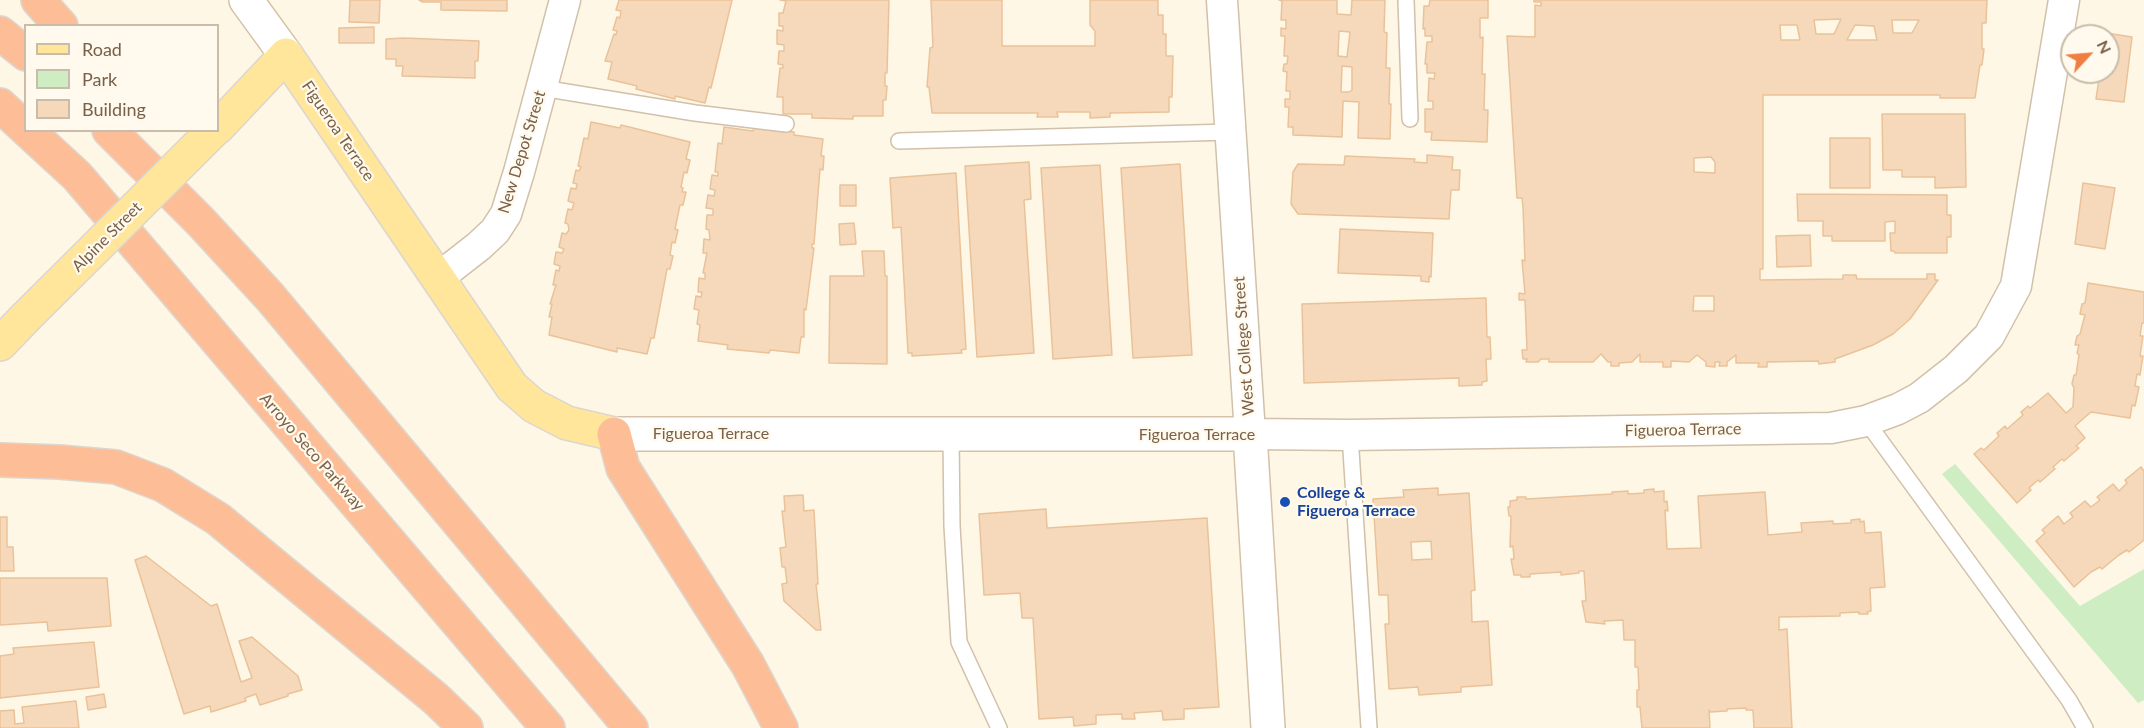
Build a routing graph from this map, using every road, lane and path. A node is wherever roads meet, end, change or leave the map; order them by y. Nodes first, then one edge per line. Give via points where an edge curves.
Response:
1 (38, 0) edge
2 (246, 0) edge
3 (565, 0) edge
4 (1222, 0) edge
5 (1406, 0) edge
6 (2064, 0) edge
7 (59, 24) edge
8 (0, 33) edge
9 (24, 52) edge
10 (286, 55) junction
11 (542, 88) junction
12 (0, 105) edge
13 (1410, 119) dead end
14 (786, 124) dead end
15 (219, 126) edge
16 (24, 128) edge
17 (0, 130) edge
18 (28, 132) edge
19 (111, 132) edge
20 (138, 132) edge
21 (212, 132) edge
22 (1230, 132) junction
23 (899, 141) dead end
24 (77, 176) junction
25 (201, 222) junction
26 (438, 278) junction
27 (0, 344) edge
28 (1866, 421) junction
29 (614, 434) junction
30 (1250, 434) junction
31 (951, 435) junction
32 (1350, 435) junction
33 (0, 460) edge
34 (466, 728) edge
35 (548, 728) edge
36 (632, 728) edge
37 (781, 728) edge
38 (999, 728) edge
39 (1268, 728) edge
40 (1369, 728) edge
41 (2085, 728) edge

1 - 7 highway
2 - 10 street, Figueroa Terrace
3 - 11 street, New Depot Street
4 - 22 street, West College Street
5 - 13 lane
6 - 28 street, Figueroa Terrace via 2016,286 1989,336 1956,369 1919,398
8 - 9 highway
10 - 15 main road
10 - 26 main road, Figueroa Terrace
11 - 14 lane
11 - 26 street, New Depot Street via 506,214 495,231
12 - 16 highway
17 - 24 highway
18 - 24 highway
19 - 25 highway
20 - 25 highway
21 - 27 main road, Alpine Street, bridge
22 - 23 lane
22 - 30 street, West College Street
24 - 35 highway, Arroyo Seco Parkway
25 - 36 highway via 330,368
26 - 29 main road, Figueroa Terrace via 512,387 534,406 567,423
28 - 32 street, Figueroa Terrace via 1831,428
28 - 41 lane via 2069,700
29 - 31 street, Figueroa Terrace
29 - 37 highway via 623,468 748,665
30 - 31 street, Figueroa Terrace
30 - 32 street, Figueroa Terrace
30 - 39 street, West College Street
31 - 38 lane via 959,642
32 - 40 lane
33 - 34 highway via 116,467 163,485 218,519

